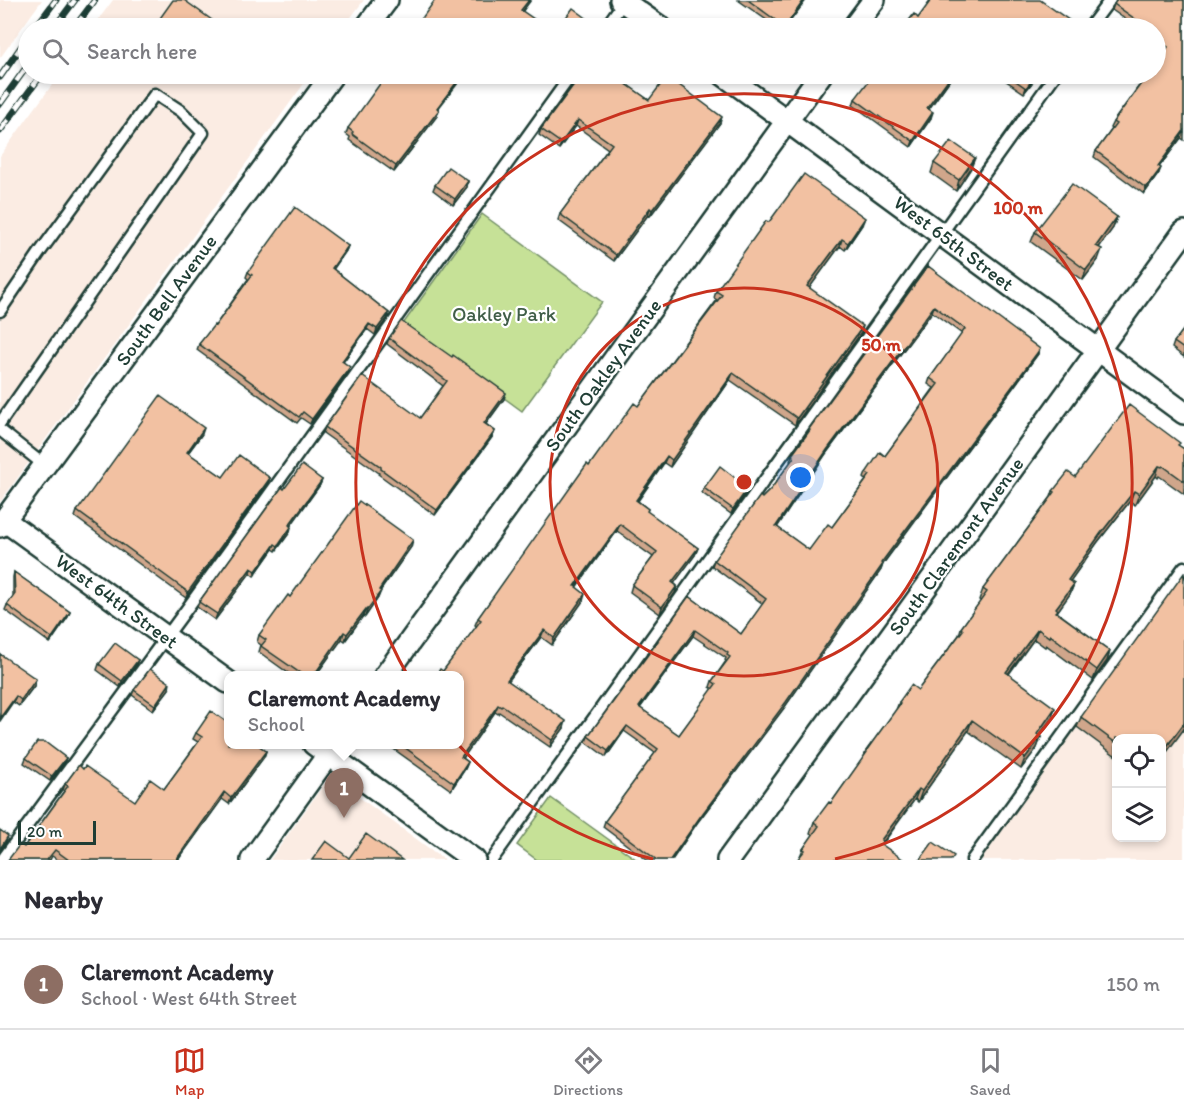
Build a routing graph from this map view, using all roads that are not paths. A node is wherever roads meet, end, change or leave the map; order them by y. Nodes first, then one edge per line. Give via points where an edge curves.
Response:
1 (387, 0) edge
2 (874, 0) edge
3 (1110, 0) edge
4 (623, 1) edge
5 (374, 18) edge
6 (611, 18) edge
7 (646, 18) edge
8 (860, 18) edge
9 (1096, 18) edge
10 (326, 84) edge
11 (565, 84) edge
12 (737, 84) edge
13 (814, 84) edge
14 (1049, 84) edge
15 (788, 120) junction
16 (1184, 232) edge
17 (941, 233) junction
18 (0, 311) edge
19 (1099, 351) junction
20 (1184, 413) edge
21 (0, 423) edge
22 (0, 430) edge
23 (44, 465) junction
24 (2, 523) edge
25 (1184, 567) edge
26 (166, 637) junction
27 (388, 671) edge
28 (224, 679) edge
29 (325, 749) edge
30 (327, 749) edge
31 (2, 860) edge
32 (252, 860) edge
33 (474, 860) edge
34 (492, 860) edge
35 (728, 860) edge
36 (972, 860) edge

1 - 5 street
2 - 8 street
3 - 9 lane
4 - 6 lane
4 - 7 street
10 - 23 street, South Bell Avenue
11 - 26 lane
12 - 15 street, West 65th Street
13 - 15 street, South Oakley Avenue
14 - 17 lane
15 - 17 street, West 65th Street
15 - 27 street, South Oakley Avenue
16 - 19 street, South Claremont Avenue
17 - 19 street, West 65th Street
17 - 34 lane
18 - 21 lane via 155,94 182,111 203,133
19 - 20 street, West 65th Street
19 - 35 street, South Claremont Avenue
22 - 23 lane
23 - 24 street, South Bell Avenue
24 - 26 street, West 64th Street
25 - 36 lane
26 - 28 street, West 64th Street
26 - 31 lane
29 - 32 street
30 - 33 street

